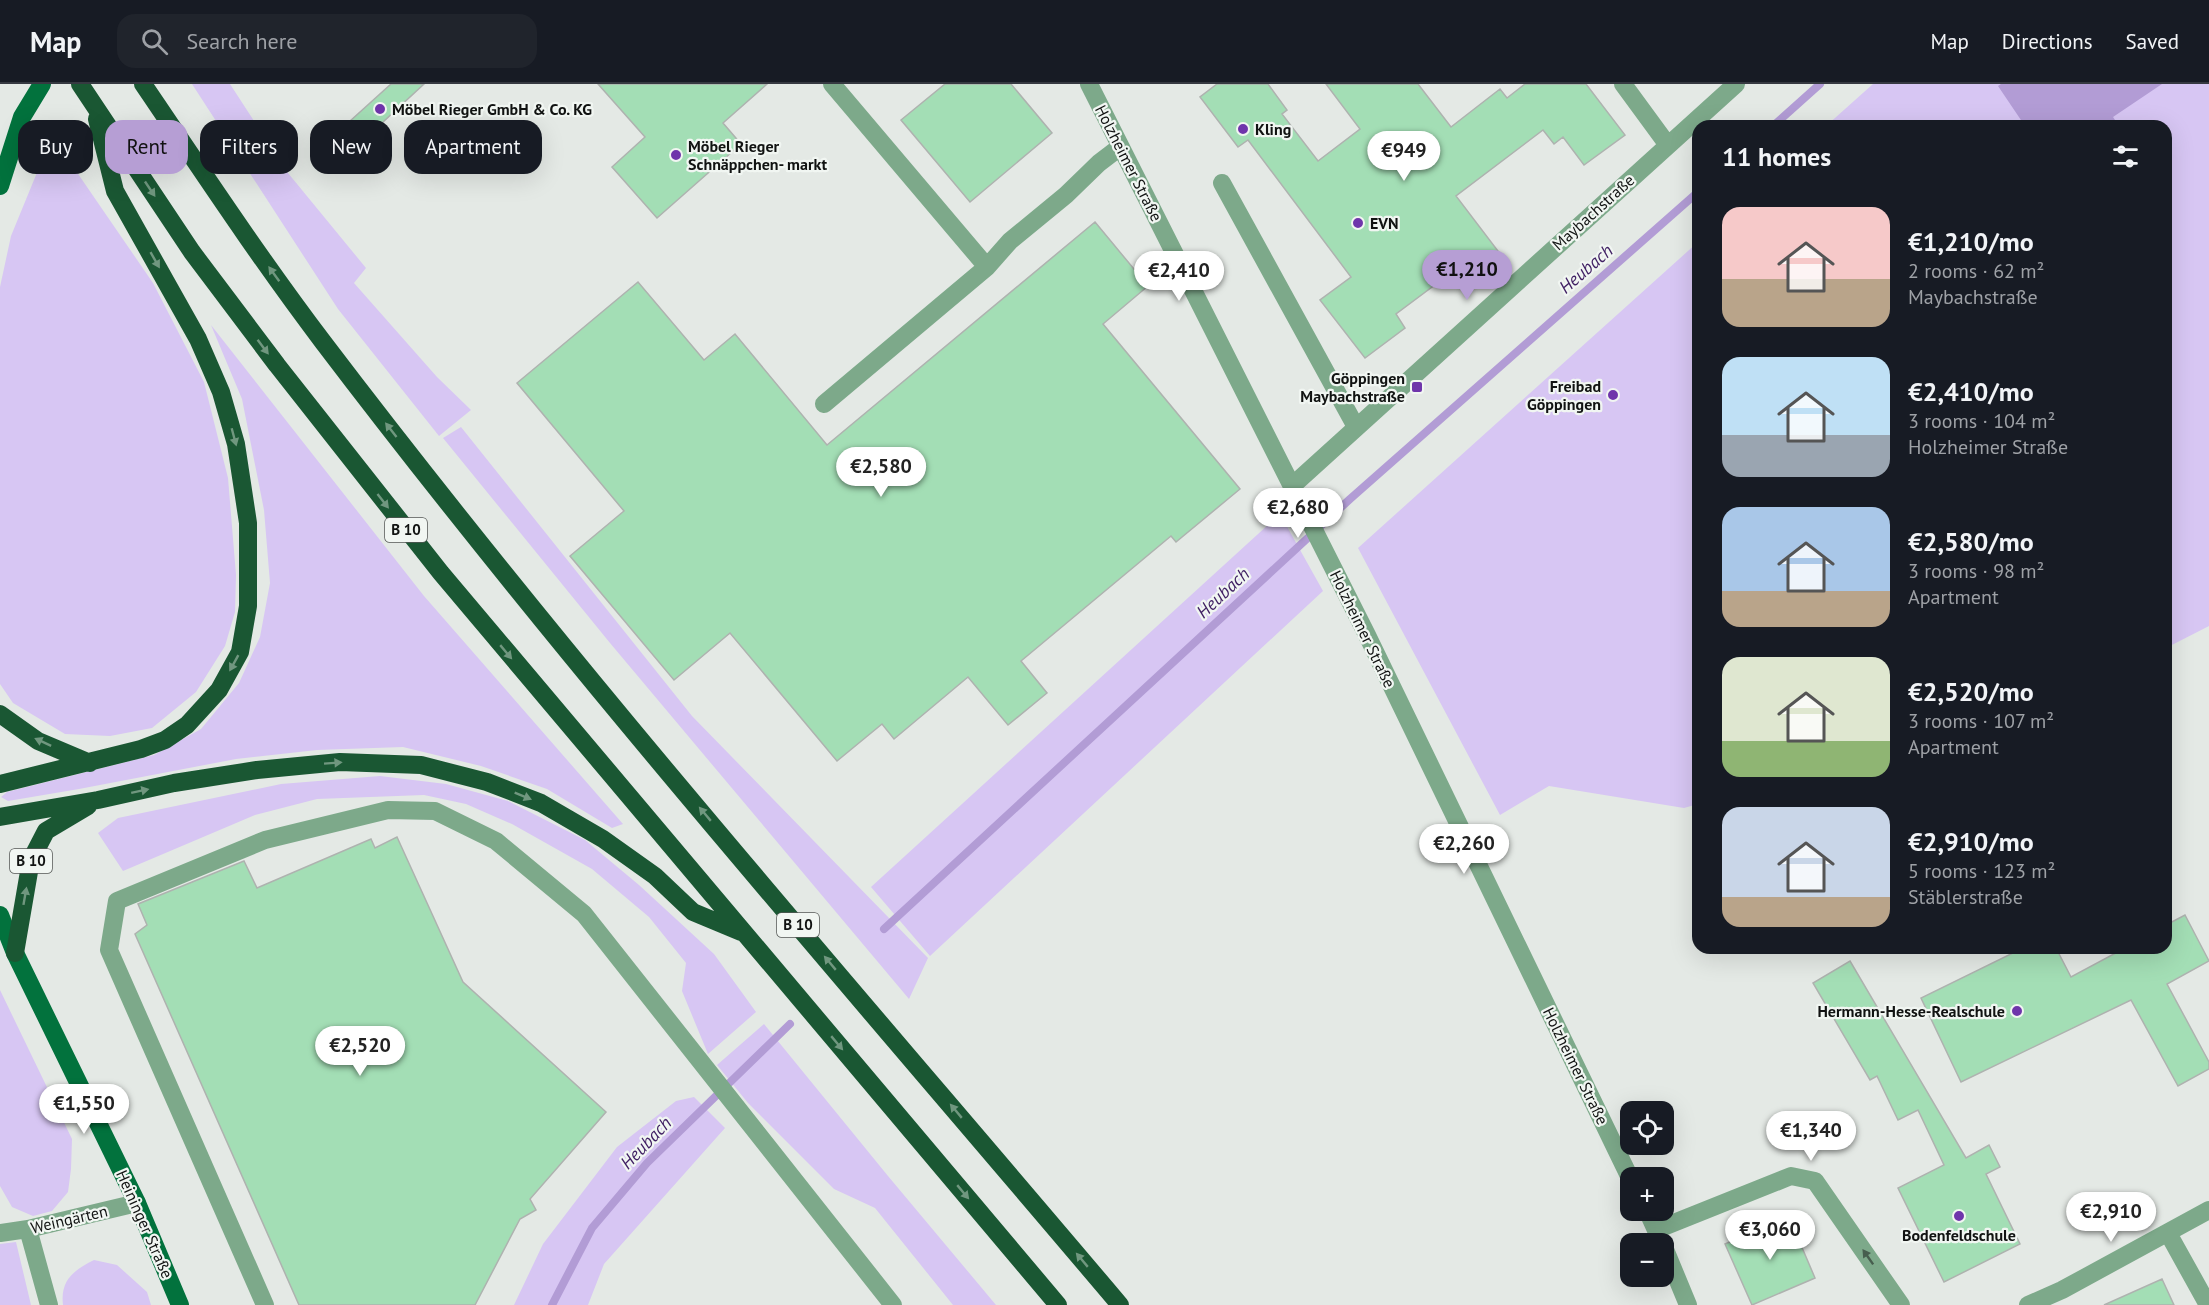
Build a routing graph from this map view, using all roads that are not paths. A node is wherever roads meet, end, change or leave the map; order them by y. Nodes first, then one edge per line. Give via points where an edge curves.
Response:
1 (42, 84) edge
2 (80, 84) edge
3 (143, 84) edge
4 (832, 84) edge
5 (1089, 84) edge
6 (1623, 84) edge
7 (1736, 84) edge
8 (93, 106) junction
9 (1695, 120) edge
10 (1692, 122) edge
11 (1667, 144) junction
12 (1120, 147) junction
13 (1222, 183) dead end
14 (0, 186) edge
15 (987, 267) junction
16 (824, 404) dead end
17 (1356, 427) junction
18 (1292, 486) junction
19 (0, 714) edge
20 (90, 763) junction
21 (0, 784) edge
22 (98, 800) junction
23 (0, 817) edge
24 (0, 915) edge
25 (746, 934) junction
26 (15, 953) junction
27 (1625, 1167) edge
28 (137, 1203) junction
29 (2209, 1210) edge
30 (28, 1229) junction
31 (0, 1233) edge
32 (1674, 1233) edge
33 (2168, 1233) junction
34 (1674, 1272) edge
35 (2065, 1297) edge
36 (49, 1305) edge
37 (180, 1305) edge
38 (265, 1305) edge
39 (893, 1305) edge
40 (1058, 1305) edge
41 (1120, 1305) edge
42 (1688, 1305) edge
43 (1901, 1305) edge
44 (2028, 1305) edge
45 (2208, 1305) edge

1 - 14 main road via 22,117
2 - 8 highway, B 10
41 -> 3 highway, B 10 via 479,542 321,339
4 - 15 street
5 - 12 street, Holzheimer Straße
6 - 11 street
7 - 9 street, Maybachstraße
8 -> 20 highway via 115,192 198,339 221,392 236,444 248,523 248,606 240,652 219,690 187,725 165,740
8 -> 25 highway, B 10 via 206,271 412,537
10 - 11 street, Maybachstraße
11 - 17 street, Maybachstraße
12 - 15 street via 1010,241
12 - 18 street, Holzheimer Straße
13 - 17 street
15 - 16 street
17 - 18 street, Maybachstraße
18 - 27 street, Holzheimer Straße
20 -> 19 highway via 38,741
20 - 21 highway
22 - 23 highway, B 10
22 -> 25 highway, B 10 via 257,770 340,762 421,765 487,782 541,803 647,870 693,912
26 -> 22 highway, B 10 via 31,860 46,831
24 - 26 main road, Heininger Straße
25 -> 40 highway, B 10
26 - 28 main road, Heininger Straße
28 - 30 street, Weingärten
28 - 37 main road, Heininger Straße
29 - 33 street
30 - 31 street, Weingärten
30 - 36 street
43 -> 32 street via 1815,1181 1791,1176
33 - 35 street
33 - 45 street
34 - 42 street
35 - 44 street
38 - 39 street via 109,950 117,901 265,840 388,810 435,811 496,841 584,914

